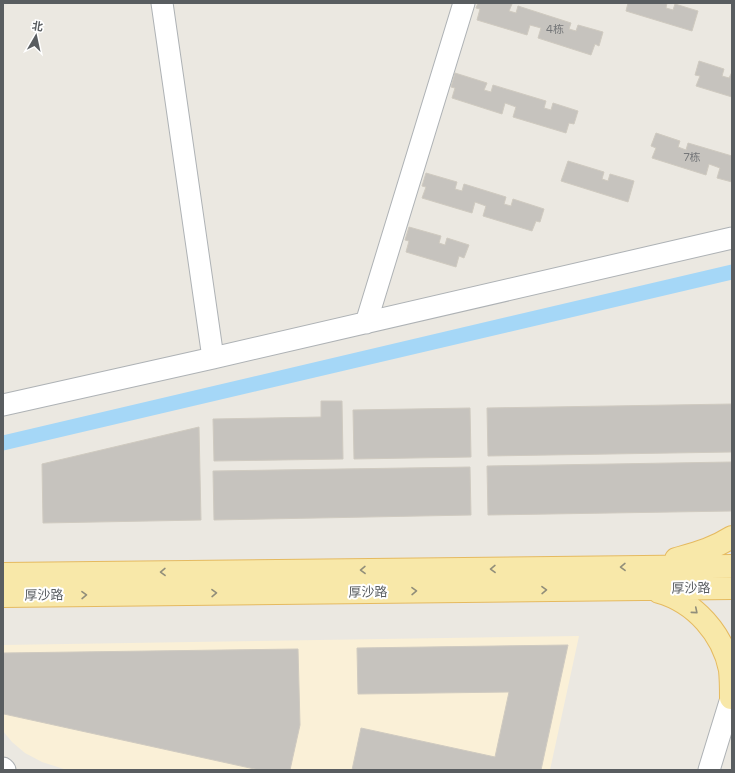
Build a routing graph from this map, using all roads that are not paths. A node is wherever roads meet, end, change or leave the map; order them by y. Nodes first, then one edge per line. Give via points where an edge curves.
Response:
1 (162, 3) edge
2 (464, 3) edge
3 (732, 238) edge
4 (366, 323) junction
5 (213, 358) junction
6 (3, 405) edge
7 (732, 537) edge
8 (732, 566) edge
9 (648, 567) junction
10 (3, 574) edge
11 (732, 588) edge
12 (648, 589) junction
13 (3, 596) edge
14 (731, 696) edge
15 (709, 770) edge

1 - 5 street
2 - 4 street
3 - 4 street
4 - 5 street
5 - 6 street
7 - 9 main road via 705,551
8 - 9 main road, 厚沙路
9 -> 10 main road, 厚沙路
11 - 12 main road, 厚沙路
13 -> 12 main road, 厚沙路
12 -> 14 main road via 674,597 707,622 722,645 730,671
14 - 15 street

